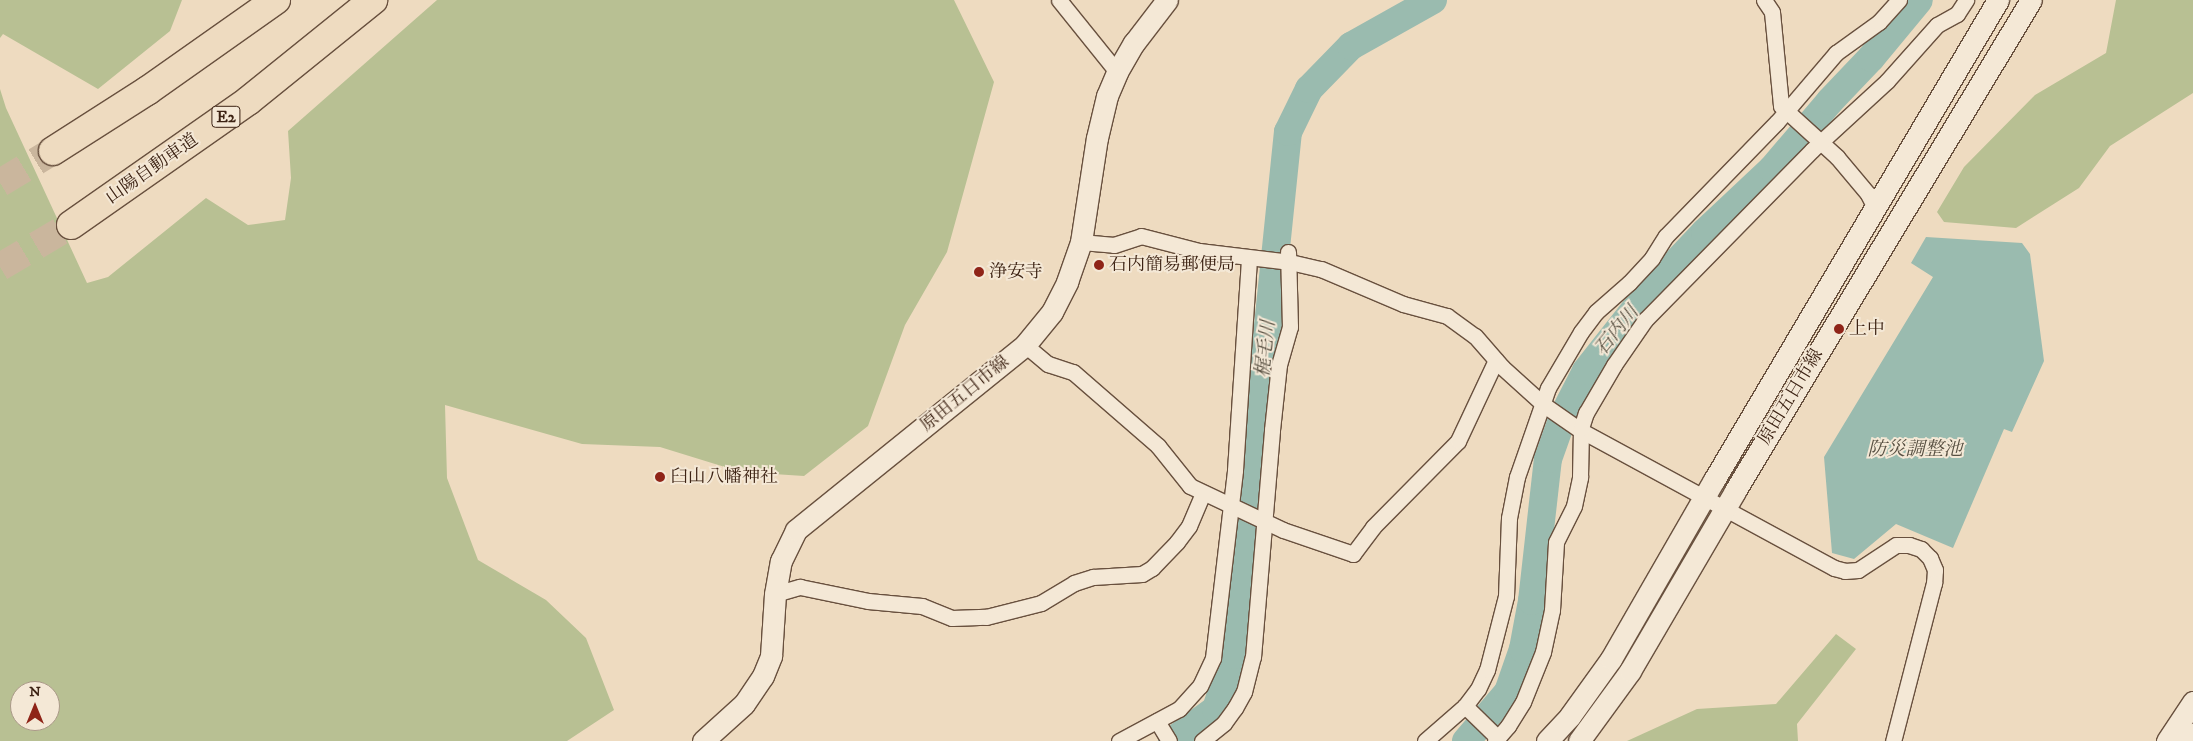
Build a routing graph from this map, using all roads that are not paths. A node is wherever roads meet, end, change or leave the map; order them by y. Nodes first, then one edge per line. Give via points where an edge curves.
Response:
1 (276, 0) edge
2 (373, 0) edge
3 (1059, 0) edge
4 (1167, 0) edge
5 (1764, 0) edge
6 (1899, 0) edge
7 (1966, 0) edge
8 (1998, 0) edge
9 (2031, 0) edge
10 (1117, 72) junction
11 (1788, 112) junction
12 (1819, 140) junction
13 (53, 151) tunnel mouth
14 (1875, 208) junction
15 (71, 225) tunnel mouth
16 (1081, 242) junction
17 (1287, 258) junction
18 (1251, 259) junction
19 (1024, 345) junction
20 (1496, 360) junction
21 (1543, 404) junction
22 (1578, 429) junction
23 (1203, 493) junction
24 (1704, 498) junction
25 (1233, 504) junction
26 (1725, 509) junction
27 (1262, 518) junction
28 (775, 594) junction
29 (2193, 702) edge
30 (1466, 706) junction
31 (1158, 722) junction
32 (2193, 734) edge
33 (1496, 738) edge
34 (703, 741) edge
35 (1120, 741) edge
36 (1168, 741) edge
37 (1202, 741) edge
38 (1425, 741) edge
39 (1547, 741) edge
40 (1579, 741) edge
41 (1893, 741) edge
42 (2166, 741) edge
43 (2188, 741) edge

1 - 13 highway via 147,91
2 - 15 highway, 山陽自動車道 / E2 via 248,101
3 - 10 street
4 - 10 main road, 原田五日市線 via 1134,43
5 - 11 street via 1772,12 1781,106
6 - 11 street via 1879,22 1839,51
7 - 12 street via 1957,14 1937,26 1887,81
8 - 14 main road, 原田五日市線
9 - 26 main road, 原田五日市線
10 - 16 main road, 原田五日市線 via 1107,96 1097,138
11 - 12 street
11 - 21 street via 1666,236 1632,280 1592,317 1550,384
12 - 14 street via 1856,179
12 - 22 street via 1645,320 1605,378
14 - 24 main road, 原田五日市線
16 - 18 street via 1114,245 1141,236 1199,251
16 - 19 main road, 原田五日市線 via 1052,312
17 - 18 street
17 - 20 street via 1322,269 1403,304 1447,316 1475,336
17 - 27 street via 1290,327 1279,365
18 - 25 street
19 - 23 street via 1048,364 1073,372 1158,446 1190,486
19 - 28 main road, 原田五日市線 via 796,530 782,561
20 - 21 street
20 - 27 street via 1458,441 1373,527 1353,554 1283,530
21 - 22 street
21 - 30 street via 1517,477 1509,518 1506,596 1494,649 1481,682
22 - 24 street
22 - 33 street via 1580,477 1575,502 1556,542 1549,631 1522,702
23 - 25 street
23 - 28 street via 1181,537 1152,568 1142,574 1093,577 1074,583 1041,602 986,617 952,618 922,606 800,587
24 - 26 street
24 - 39 main road, 原田五日市線 via 1611,659 1570,716
25 - 27 street
25 - 31 street via 1214,658 1208,673 1190,698
26 - 40 main road, 原田五日市線 via 1630,671
26 - 41 street via 1834,568 1846,571 1858,570 1896,545 1915,547 1930,558 1935,570 1934,583
27 - 37 street via 1261,584 1250,675 1235,708 1224,723
28 - 34 main road, 原田五日市線 via 771,656 762,676 744,704
29 - 42 main road
30 - 33 street
30 - 38 street
31 - 35 street
31 - 36 street
32 - 43 main road

